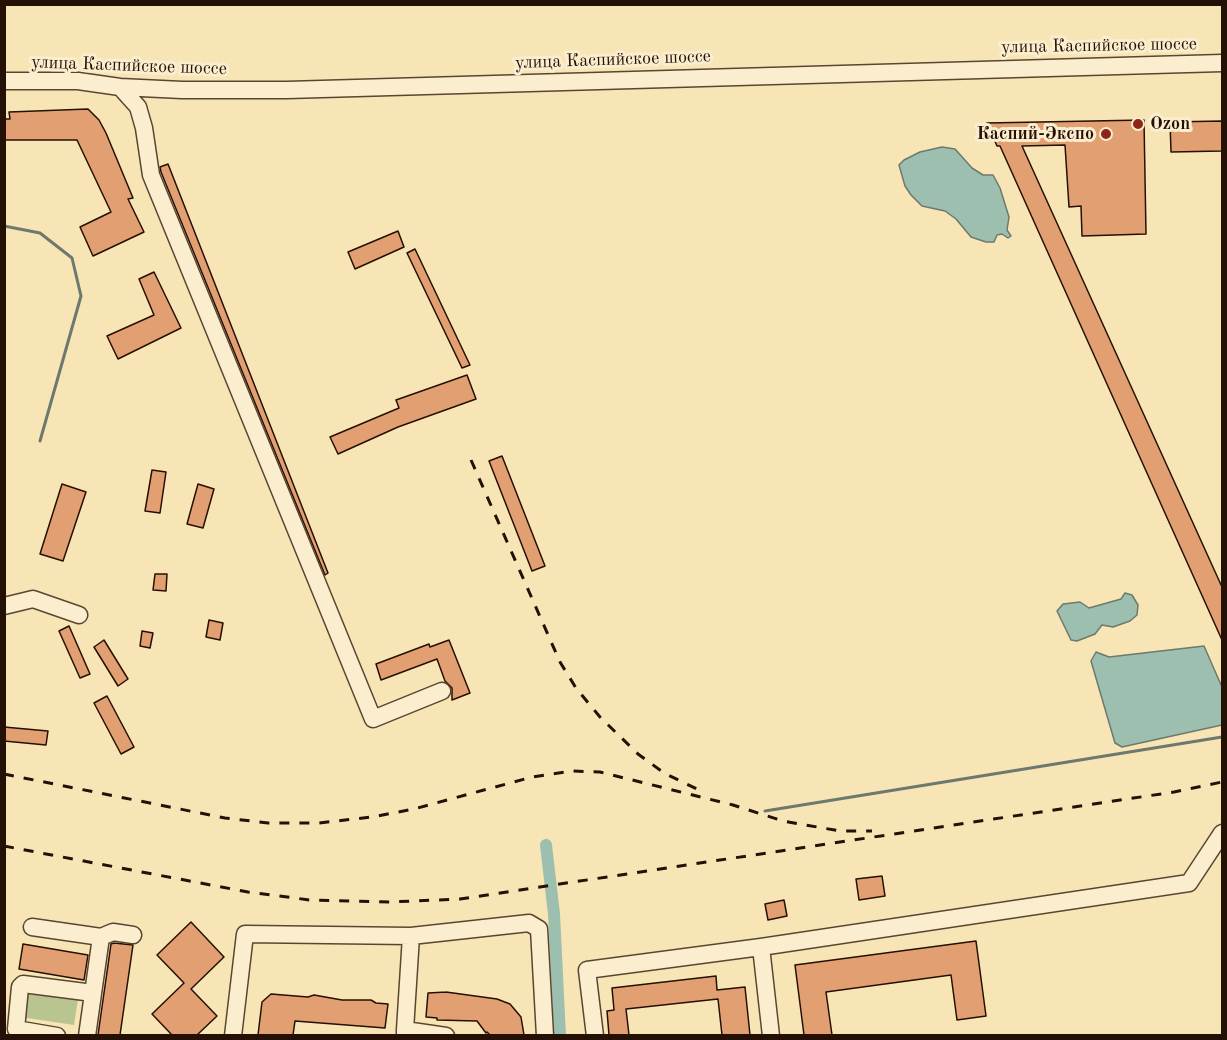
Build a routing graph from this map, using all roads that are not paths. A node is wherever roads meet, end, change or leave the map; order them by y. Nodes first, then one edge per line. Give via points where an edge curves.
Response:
1 (1222, 63) edge
2 (4, 81) edge
3 (120, 87) junction
4 (4, 606) edge
5 (79, 615) dead end
6 (442, 691) dead end
7 (1222, 833) edge
8 (32, 927) dead end
9 (134, 935) dead end
10 (411, 936) junction
11 (101, 937) junction
12 (761, 947) junction
13 (93, 993) junction
14 (405, 1033) edge
15 (57, 1035) edge
16 (87, 1035) edge
17 (233, 1035) edge
18 (447, 1035) edge
19 (545, 1035) edge
20 (595, 1035) edge
21 (771, 1035) edge

1 - 3 street, улица Каспийское шоссе via 286,90
2 - 3 street, улица Каспийское шоссе via 78,81
3 - 6 street via 138,106 151,175 373,718
4 - 5 street via 33,599
7 - 12 street via 1189,883
8 - 11 street
9 - 11 street via 113,932
10 - 14 street
10 - 17 street via 244,934
10 - 19 street via 529,923 538,929
11 - 13 street
12 - 20 street via 587,970
12 - 21 street
13 - 15 street via 22,984 16,1029
13 - 16 street
14 - 18 street

